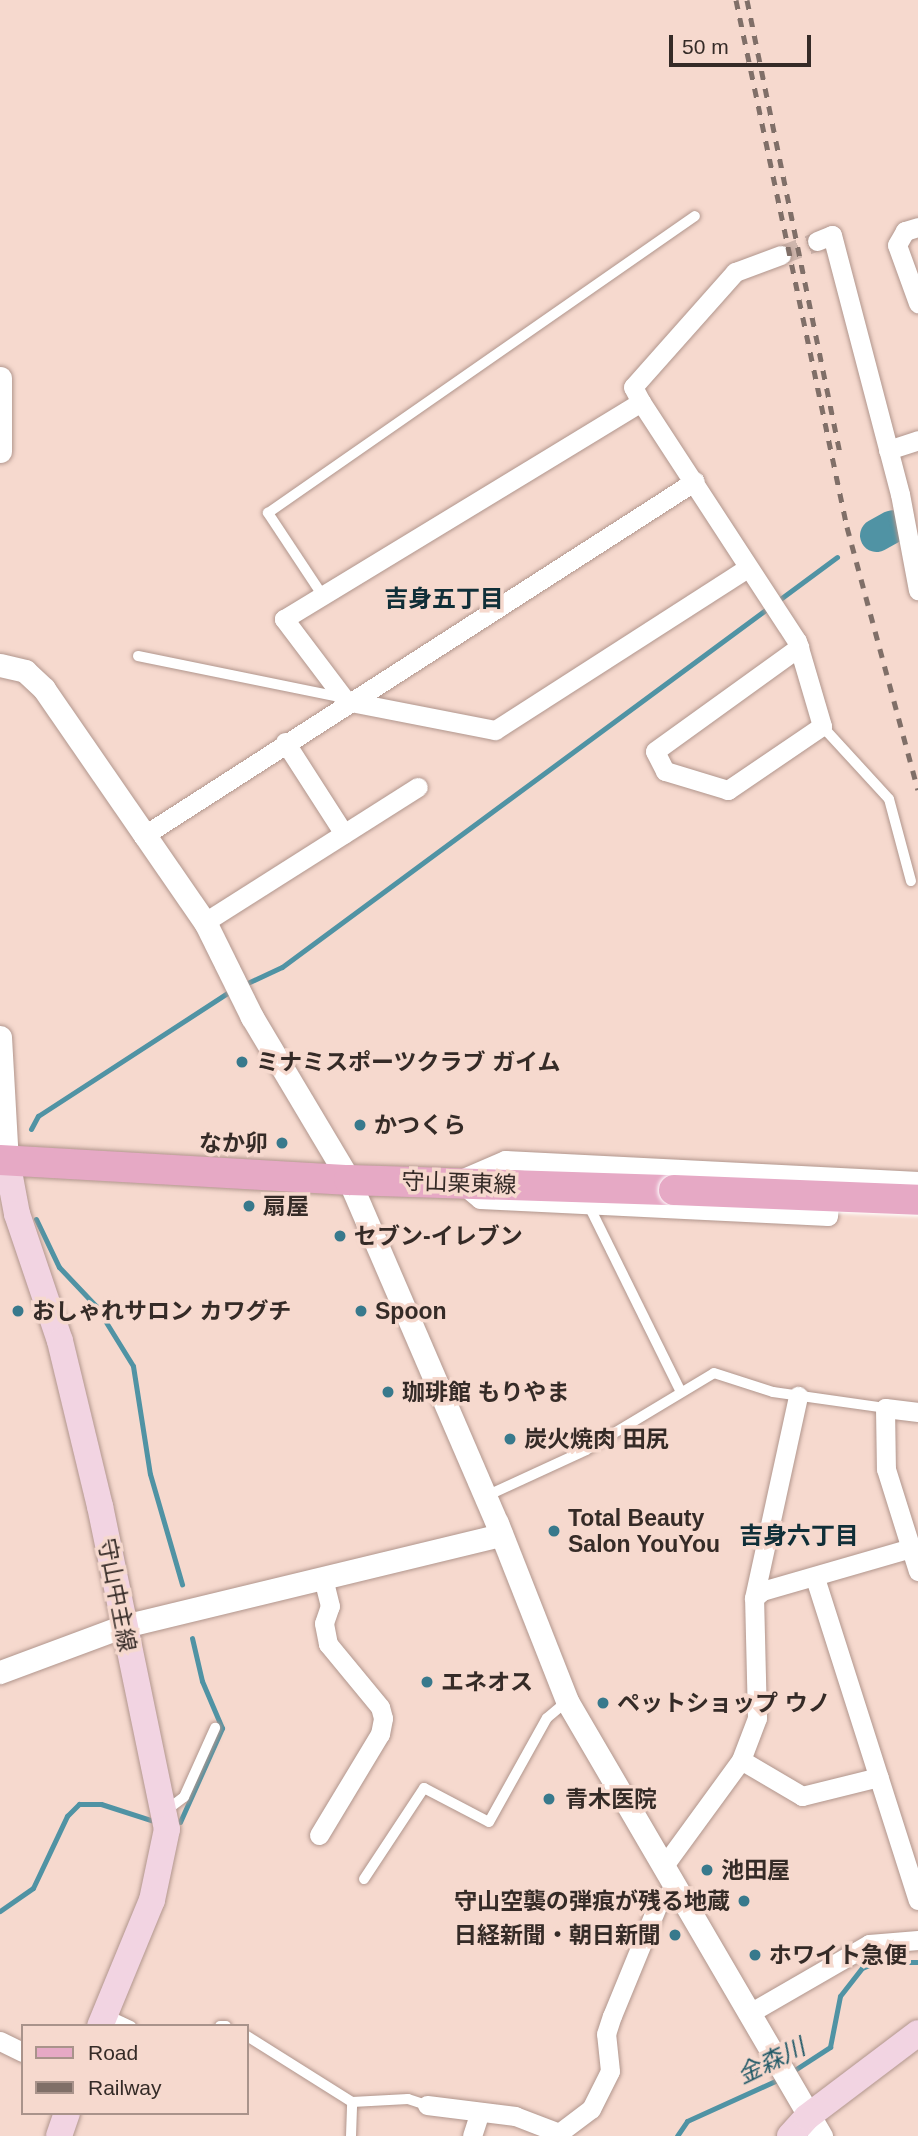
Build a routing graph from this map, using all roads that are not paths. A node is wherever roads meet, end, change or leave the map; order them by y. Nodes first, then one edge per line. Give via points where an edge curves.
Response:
1 (695, 216) dead end
2 (918, 227) edge
3 (817, 241) dead end
4 (780, 255) tunnel mouth
5 (918, 303) edge
6 (1, 387) edge
7 (641, 402) junction
8 (918, 440) edge
9 (888, 450) junction
10 (0, 451) edge
11 (695, 481) junction
12 (915, 568) edge
13 (746, 569) junction
14 (918, 590) edge
15 (323, 596) junction
16 (799, 647) junction
17 (138, 656) dead end
18 (0, 665) edge
19 (345, 699) junction
20 (822, 726) junction
21 (285, 741) junction
22 (418, 787) dead end
23 (344, 834) junction
24 (143, 836) junction
25 (911, 881) dead end
26 (205, 922) junction
27 (0, 1037) edge
28 (4, 1161) edge
29 (830, 1176) junction
30 (349, 1180) junction
31 (918, 1181) edge
32 (456, 1183) junction
33 (918, 1200) edge
34 (590, 1208) junction
35 (681, 1392) junction
36 (798, 1396) junction
37 (885, 1408) junction
38 (918, 1412) edge
39 (484, 1496) junction
40 (501, 1535) junction
41 (911, 1548) junction
42 (918, 1571) edge
43 (323, 1577) junction
44 (815, 1578) junction
45 (754, 1598) junction
46 (124, 1626) junction
47 (0, 1672) edge
48 (567, 1701) junction
49 (215, 1728) dead end
50 (741, 1760) junction
51 (879, 1777) junction
52 (164, 1812) junction
53 (319, 1835) dead end
54 (663, 1867) junction
55 (364, 1879) dead end
56 (676, 1887) junction
57 (918, 1900) edge
58 (918, 1940) edge
59 (748, 2014) junction
60 (102, 2020) edge
61 (121, 2024) edge
62 (918, 2033) edge
63 (248, 2037) edge
64 (0, 2041) edge
65 (21, 2051) edge
66 (352, 2102) junction
67 (427, 2105) joint
68 (480, 2112) junction
69 (66, 2115) edge
70 (806, 2130) edge
71 (559, 2134) edge
72 (59, 2136) edge
73 (351, 2136) edge
74 (472, 2136) edge

1 - 15 lane via 268,513
2 - 5 street via 905,231 897,245
3 - 9 street via 832,235
4 - 7 street via 734,272 634,387
6 - 10 street
7 - 11 street
7 - 15 street
8 - 9 street
9 - 12 street
11 - 13 street
11 - 19 street
12 - 14 street
13 - 16 street
13 - 19 street via 495,730
15 - 19 street via 284,619
16 - 20 street
16 - 20 street via 655,751 665,771 728,790
17 - 19 lane
18 - 24 street via 25,671 44,689
19 - 21 street
20 - 25 lane via 889,799
21 - 23 street
21 - 24 street
22 - 23 street
23 - 26 street
24 - 26 street
26 - 30 street
27 - 28 street
28 - 30 main road, 守山栗東線
28 - 46 main road, 守山中主線 via 60,1341
29 - 31 street
29 - 32 street via 505,1160
29 - 34 street via 828,1216
30 - 32 main road, 守山栗東線
30 - 39 street
32 - 33 main road, 守山栗東線, bridge
32 - 34 street via 480,1199
34 - 35 lane
35 - 36 lane via 714,1373
35 - 39 lane via 586,1450
36 - 37 lane
36 - 45 street via 784,1477
37 - 38 street
37 - 41 street via 886,1469
39 - 40 street
40 - 43 street
40 - 48 street
41 - 42 street
41 - 44 street
43 - 46 street
43 - 53 street via 330,1606 324,1623 328,1644 380,1707 383,1718 380,1734
44 - 45 street via 762,1591
44 - 51 street
45 - 50 street via 757,1718
46 - 47 street
46 - 52 main road, 守山中主線
48 - 54 street
48 - 55 lane via 547,1718 489,1822 424,1788
49 - 52 lane via 184,1797
50 - 51 street via 802,1796
50 - 54 street
51 - 57 street
52 - 60 main road, 守山中主線 via 163,1863
54 - 56 street
56 - 59 street
56 - 71 street via 658,1905 612,2016 606,2034 610,2071 591,2109
58 - 59 street via 869,1944
59 - 70 street via 792,2090
60 - 61 lane
62 - 70 main road
63 - 66 lane
64 - 65 street
66 - 67 lane via 408,2099
66 - 73 lane
67 - 68 street
68 - 71 street via 515,2116
68 - 74 street
69 - 72 main road

